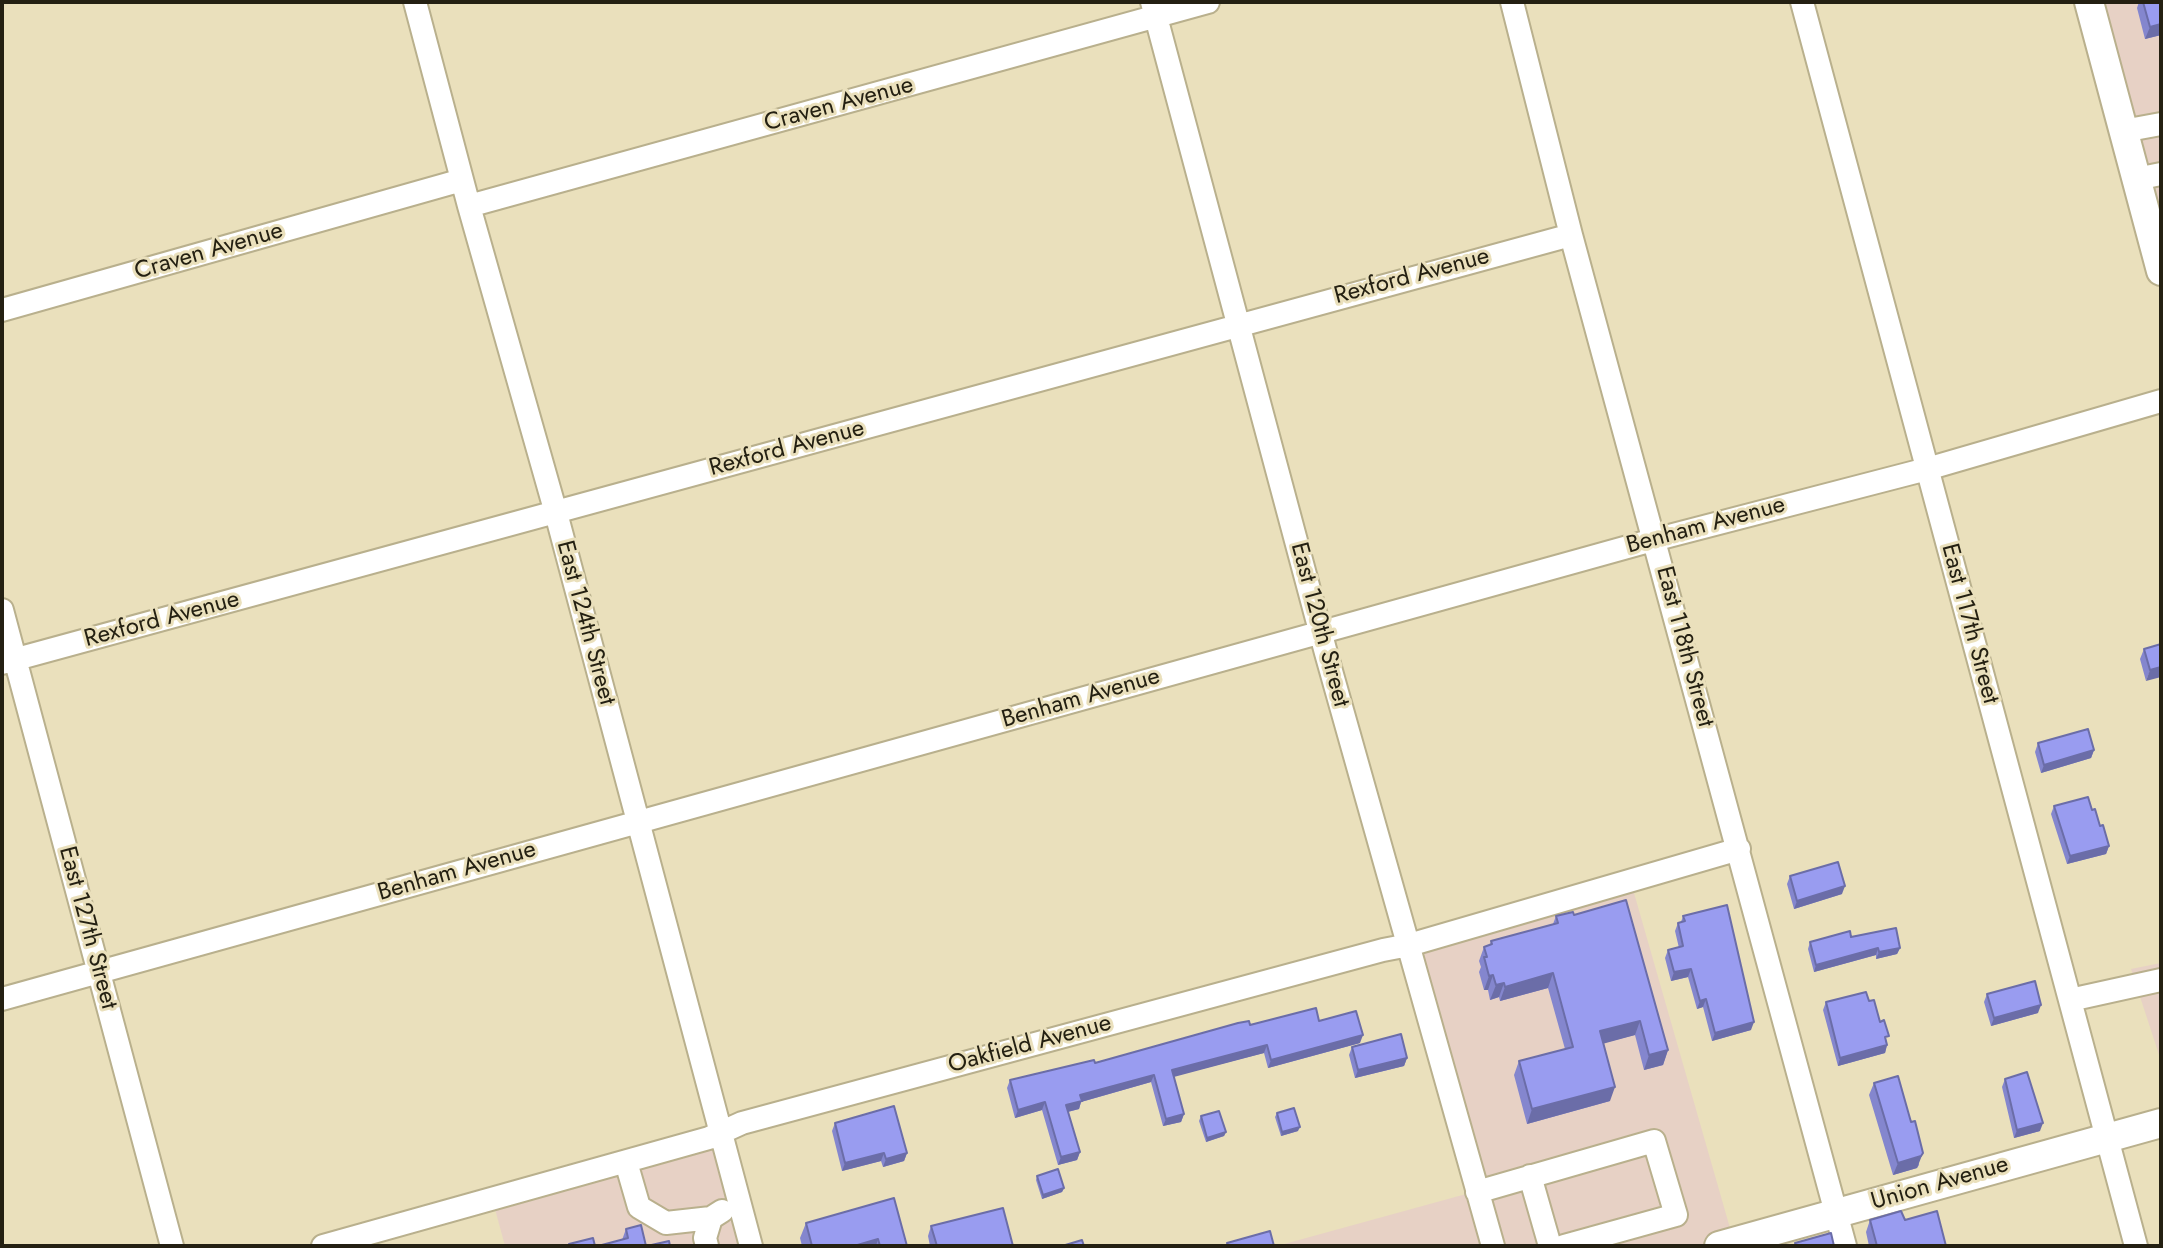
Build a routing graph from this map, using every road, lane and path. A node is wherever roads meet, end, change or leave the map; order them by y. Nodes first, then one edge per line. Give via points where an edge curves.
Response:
1 (415, 2) edge
2 (1208, 2) edge
3 (1512, 2) edge
4 (1802, 2) edge
5 (2089, 2) edge
6 (1154, 10) edge
7 (2161, 124) edge
8 (2123, 131) junction
9 (2149, 176) edge
10 (462, 180) junction
11 (469, 206) junction
12 (2155, 222) edge
13 (1571, 235) junction
14 (2161, 271) edge
15 (2, 310) edge
16 (1238, 324) junction
17 (2161, 401) edge
18 (1927, 469) junction
19 (556, 513) junction
20 (1655, 539) junction
21 (2, 610) edge
22 (1321, 632) junction
23 (9, 661) edge
24 (638, 821) junction
25 (1739, 849) junction
26 (1409, 945) junction
27 (99, 972) junction
28 (2161, 980) edge
29 (2, 999) edge
30 (2070, 1000) junction
31 (2161, 1123) edge
32 (722, 1132) junction
33 (2107, 1138) junction
34 (626, 1162) junction
35 (1530, 1176) junction
36 (1477, 1192) junction
37 (740, 1205) junction
38 (1836, 1213) junction
39 (711, 1218) junction
40 (172, 1246) edge
41 (323, 1246) edge
42 (707, 1246) edge
43 (751, 1246) edge
44 (1493, 1246) edge
45 (1550, 1246) edge
46 (1564, 1246) edge
47 (1719, 1246) edge
48 (1845, 1246) edge
49 (2136, 1246) edge

1 - 10 street, East 124th Street
2 - 6 street, Craven Avenue
3 - 13 street, East 118th Street
4 - 18 street, East 117th Street
5 - 8 main road
6 - 11 street, Craven Avenue
6 - 16 street, East 120th Street
7 - 8 street
8 - 9 main road
9 - 12 main road
10 - 11 street, East 124th Street
10 - 15 street, Craven Avenue
11 - 19 street, East 124th Street
12 - 14 main road
13 - 16 street, Rexford Avenue
13 - 20 street, East 118th Street
16 - 19 street, Rexford Avenue
16 - 22 street, East 120th Street
17 - 18 street, Benham Avenue
18 - 20 street, Benham Avenue
18 - 30 street, East 117th Street
19 - 23 street, Rexford Avenue
19 - 24 street, East 124th Street
20 - 22 street, Benham Avenue
20 - 25 street, East 118th Street
21 - 23 street, East 127th Street
22 - 24 street, Benham Avenue
22 - 26 street, East 120th Street
23 - 27 street, East 127th Street
24 - 27 street, Benham Avenue
24 - 32 street, East 124th Street
25 - 26 street, Oakfield Avenue
25 - 38 street, East 118th Street
26 - 32 street, Oakfield Avenue
26 - 36 street, East 120th Street
27 - 29 street, Benham Avenue
27 - 40 street, East 127th Street
28 - 30 street
30 - 33 street, East 117th Street
31 - 33 main road, Union Avenue
32 - 34 street, Oakfield Avenue
32 - 37 street, East 124th Street
33 - 38 main road, Union Avenue
33 - 49 street, East 117th Street
34 - 39 street via 639,1207 666,1223
34 - 41 street, Oakfield Avenue
35 - 36 street
35 - 45 street
35 - 46 street via 1654,1141 1676,1215
36 - 44 street, East 120th Street
37 - 39 street
37 - 43 street, East 124th Street
38 - 47 main road, Union Avenue
38 - 48 street, East 118th Street
39 - 42 street

